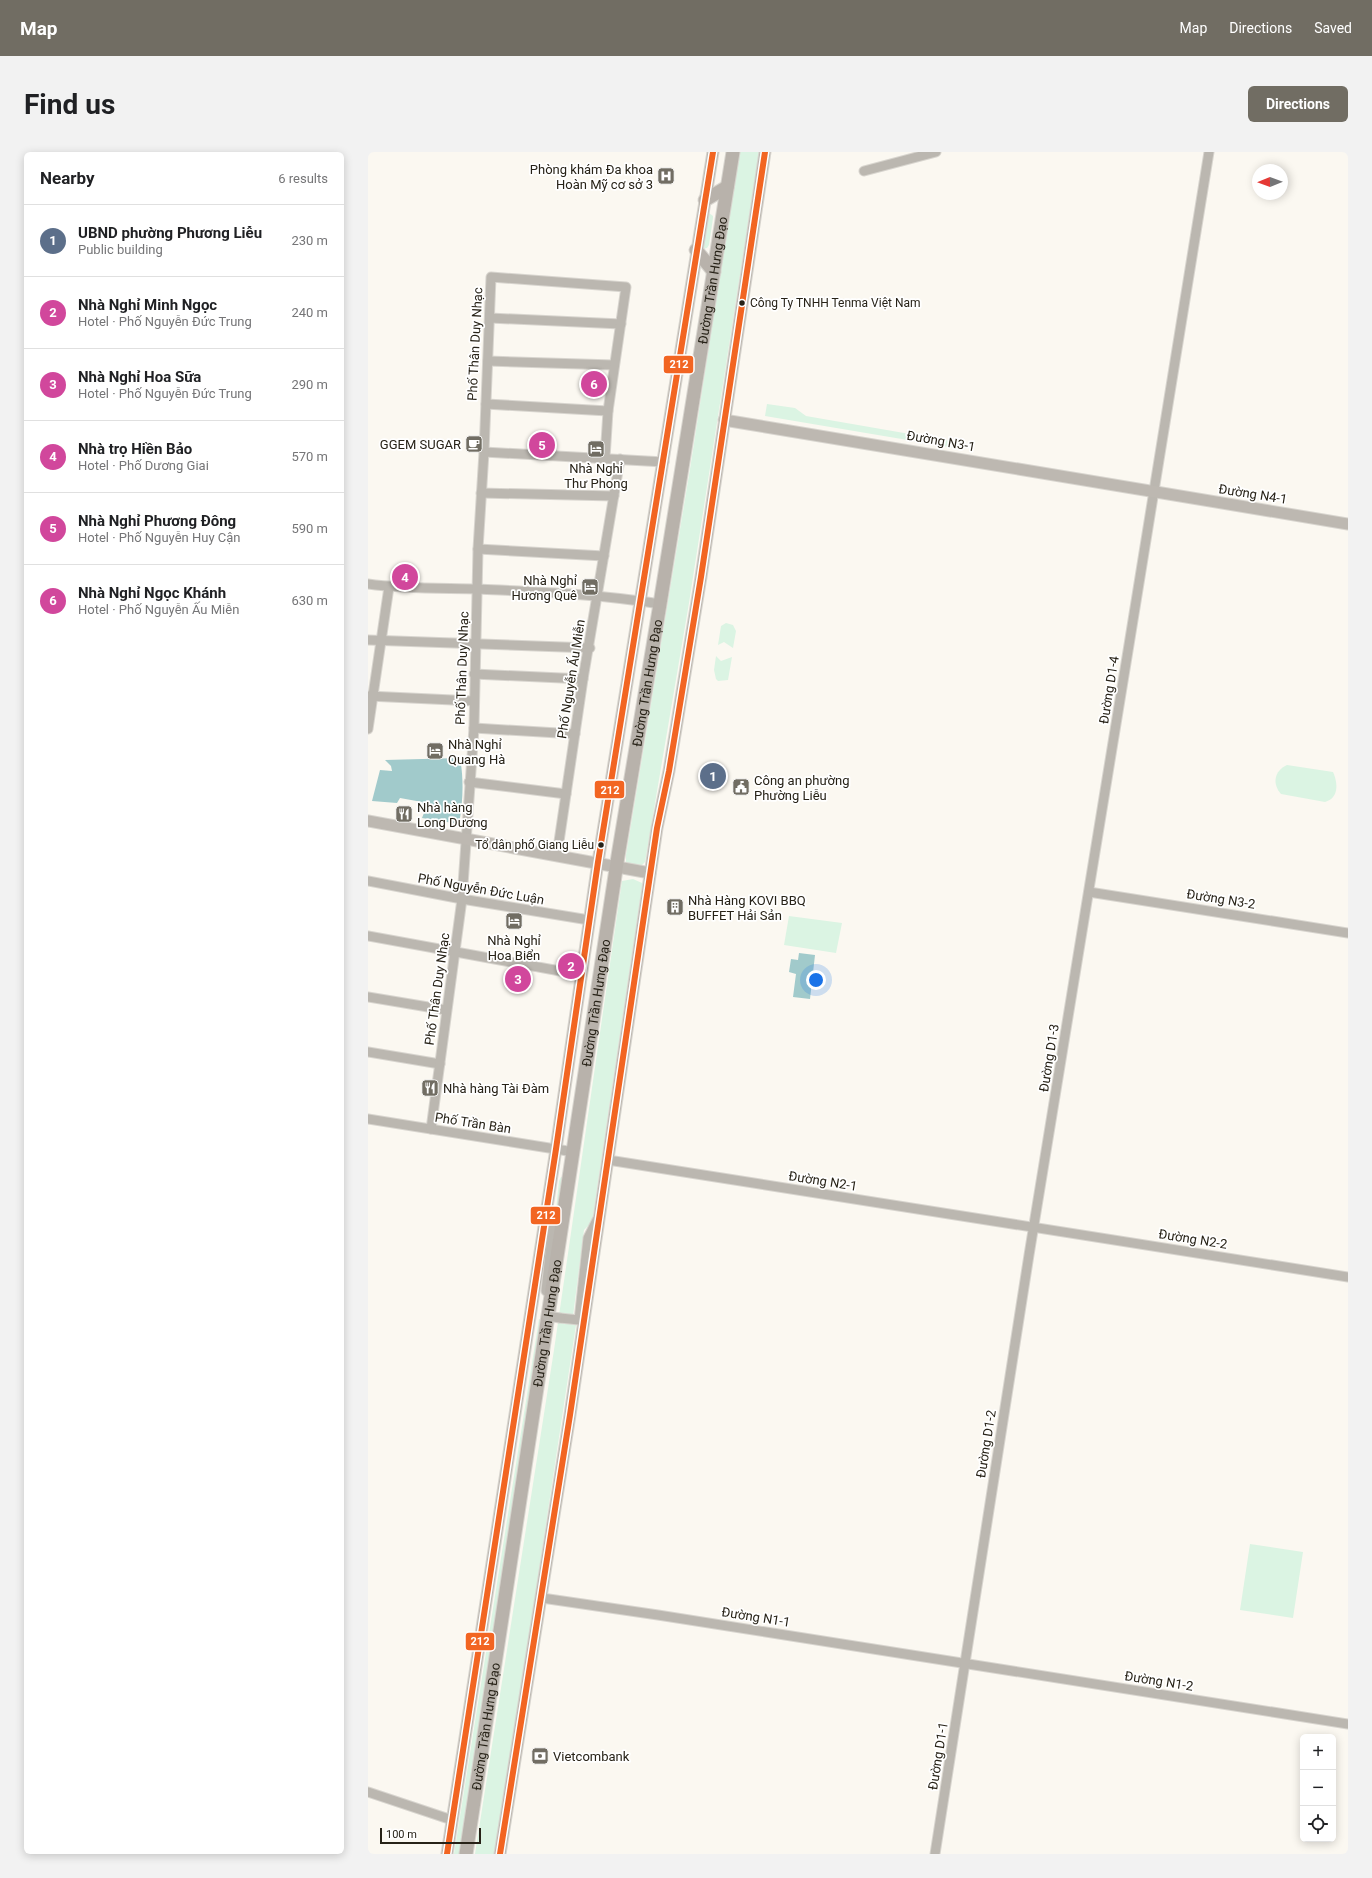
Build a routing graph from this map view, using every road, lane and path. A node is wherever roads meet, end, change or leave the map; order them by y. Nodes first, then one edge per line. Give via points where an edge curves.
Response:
1 (713, 152) edge
2 (732, 152) edge
3 (765, 152) edge
4 (936, 152) edge
5 (1209, 152) edge
6 (864, 171) dead end
7 (727, 187) junction
8 (705, 200) junction
9 (696, 250) junction
10 (714, 272) junction
11 (490, 318) junction
12 (621, 324) junction
13 (488, 361) junction
14 (614, 365) junction
15 (486, 404) junction
16 (608, 411) junction
17 (724, 420) junction
18 (484, 452) junction
19 (605, 458) junction
20 (620, 459) junction
21 (664, 462) junction
22 (1154, 491) junction
23 (481, 493) junction
24 (614, 496) junction
25 (1348, 524) edge
26 (478, 549) junction
27 (604, 556) junction
28 (368, 584) edge
29 (389, 587) junction
30 (478, 589) junction
31 (597, 597) junction
32 (640, 601) junction
33 (660, 604) junction
34 (368, 640) edge
35 (382, 641) junction
36 (476, 644) junction
37 (590, 648) junction
38 (474, 674) junction
39 (583, 679) junction
40 (370, 697) edge
41 (474, 701) junction
42 (474, 728) junction
43 (368, 729) edge
44 (575, 734) junction
45 (469, 782) junction
46 (566, 794) junction
47 (368, 821) edge
48 (466, 840) junction
49 (557, 855) junction
50 (598, 862) junction
51 (616, 867) junction
52 (650, 873) junction
53 (368, 881) edge
54 (1089, 892) junction
55 (462, 899) junction
56 (589, 920) junction
57 (1348, 933) edge
58 (368, 936) edge
59 (455, 953) junction
60 (582, 975) junction
61 (368, 997) edge
62 (446, 1010) junction
63 (368, 1052) edge
64 (440, 1064) junction
65 (368, 1119) edge
66 (431, 1129) junction
67 (556, 1149) junction
68 (574, 1152) junction
69 (608, 1160) junction
70 (546, 1209) junction
71 (598, 1219) junction
72 (1034, 1228) junction
73 (1348, 1277) edge
74 (542, 1598) junction
75 (967, 1663) junction
76 (1348, 1724) edge
77 (368, 1792) edge
78 (452, 1820) junction
79 (447, 1854) edge
80 (466, 1854) edge
81 (500, 1854) edge
82 (935, 1854) edge

1 - 8 main road, Đường Trần Hưng Đạo
2 - 7 highway, Đường Trần Hưng Đạo
3 - 17 main road
4 - 6 street
5 - 22 street, Đường D1-4
7 - 8 highway
7 - 10 highway, Đường Trần Hưng Đạo
8 - 9 main road, Đường Trần Hưng Đạo
9 - 10 highway
9 - 21 main road, Đường Trần Hưng Đạo
10 - 33 highway, Đường Trần Hưng Đạo
11 - 12 street
11 - 12 street, Phố Thân Duy Nhạc via 491,277 626,287
11 - 13 street, Phố Thân Duy Nhạc
12 - 14 street
13 - 14 street
13 - 15 street, Phố Thân Duy Nhạc
14 - 16 street
15 - 16 street
15 - 18 street, Phố Thân Duy Nhạc
16 - 19 street
17 - 22 main road, Đường N3-1
17 - 52 main road via 701,577
18 - 19 street
18 - 23 street, Phố Thân Duy Nhạc
19 - 20 street
20 - 21 street
20 - 24 street, Phố Nguyễn Ấu Miễn
21 - 32 main road, Đường Trần Hưng Đạo
22 - 25 main road, Đường N4-1
22 - 54 street, Đường D1-4
23 - 24 street
23 - 26 street, Phố Thân Duy Nhạc
24 - 27 street, Phố Nguyễn Ấu Miễn
26 - 27 street
26 - 30 street, Phố Thân Duy Nhạc
27 - 31 street, Phố Nguyễn Ấu Miễn
28 - 29 street
29 - 30 street
29 - 35 street
30 - 31 street
30 - 36 street, Phố Thân Duy Nhạc
31 - 32 street
31 - 37 street, Phố Nguyễn Ấu Miễn
32 - 33 street
32 - 50 main road, Đường Trần Hưng Đạo
33 - 51 highway, Đường Trần Hưng Đạo
34 - 35 street
35 - 36 street
35 - 40 street
36 - 37 street
36 - 38 street, Phố Thân Duy Nhạc
37 - 39 street, Phố Nguyễn Ấu Miễn
38 - 39 street
38 - 41 street, Phố Thân Duy Nhạc
39 - 44 street, Phố Nguyễn Ấu Miễn
40 - 41 street
40 - 43 street
41 - 42 street, Phố Thân Duy Nhạc
42 - 44 street
42 - 45 street, Phố Thân Duy Nhạc
44 - 46 street, Phố Nguyễn Ấu Miễn
45 - 46 street
45 - 48 street, Phố Thân Duy Nhạc
46 - 49 street, Phố Nguyễn Ấu Miễn
47 - 48 main road
48 - 49 main road
48 - 55 street, Phố Thân Duy Nhạc
49 - 50 main road
50 - 51 main road
50 - 56 main road, Đường Trần Hưng Đạo
51 - 52 main road
51 - 68 highway, Đường Trần Hưng Đạo
52 - 69 main road
53 - 55 street, Phố Nguyễn Đức Luận
54 - 57 street, Đường N3-2
54 - 72 street, Đường D1-3
55 - 56 street, Phố Nguyễn Đức Luận
55 - 59 street, Phố Thân Duy Nhạc
56 - 60 main road, Đường Trần Hưng Đạo
58 - 59 street
59 - 60 street
59 - 62 street, Phố Thân Duy Nhạc
60 - 67 main road, Đường Trần Hưng Đạo
61 - 62 street
62 - 64 street, Phố Thân Duy Nhạc
63 - 64 street
64 - 66 street, Phố Thân Duy Nhạc
65 - 66 street, Phố Trần Bàn
66 - 67 street, Phố Trần Bàn
67 - 68 street, Phố Trần Bàn
67 - 70 main road, Đường Trần Hưng Đạo
68 - 80 highway, Đường Trần Hưng Đạo
69 - 71 main road
69 - 72 street, Đường N2-1
70 - 71 street, bridge via 553,1225 542,1315 579,1320 588,1238
70 - 78 main road, Đường Trần Hưng Đạo
71 - 74 main road
72 - 73 street, Đường N2-2
72 - 75 street, Đường D1-2 via 996,1459
74 - 75 street, Đường N1-1
74 - 81 main road
75 - 76 street, Đường N1-2
75 - 82 street, Đường D1-1
77 - 78 street
78 - 79 main road, Đường Trần Hưng Đạo

